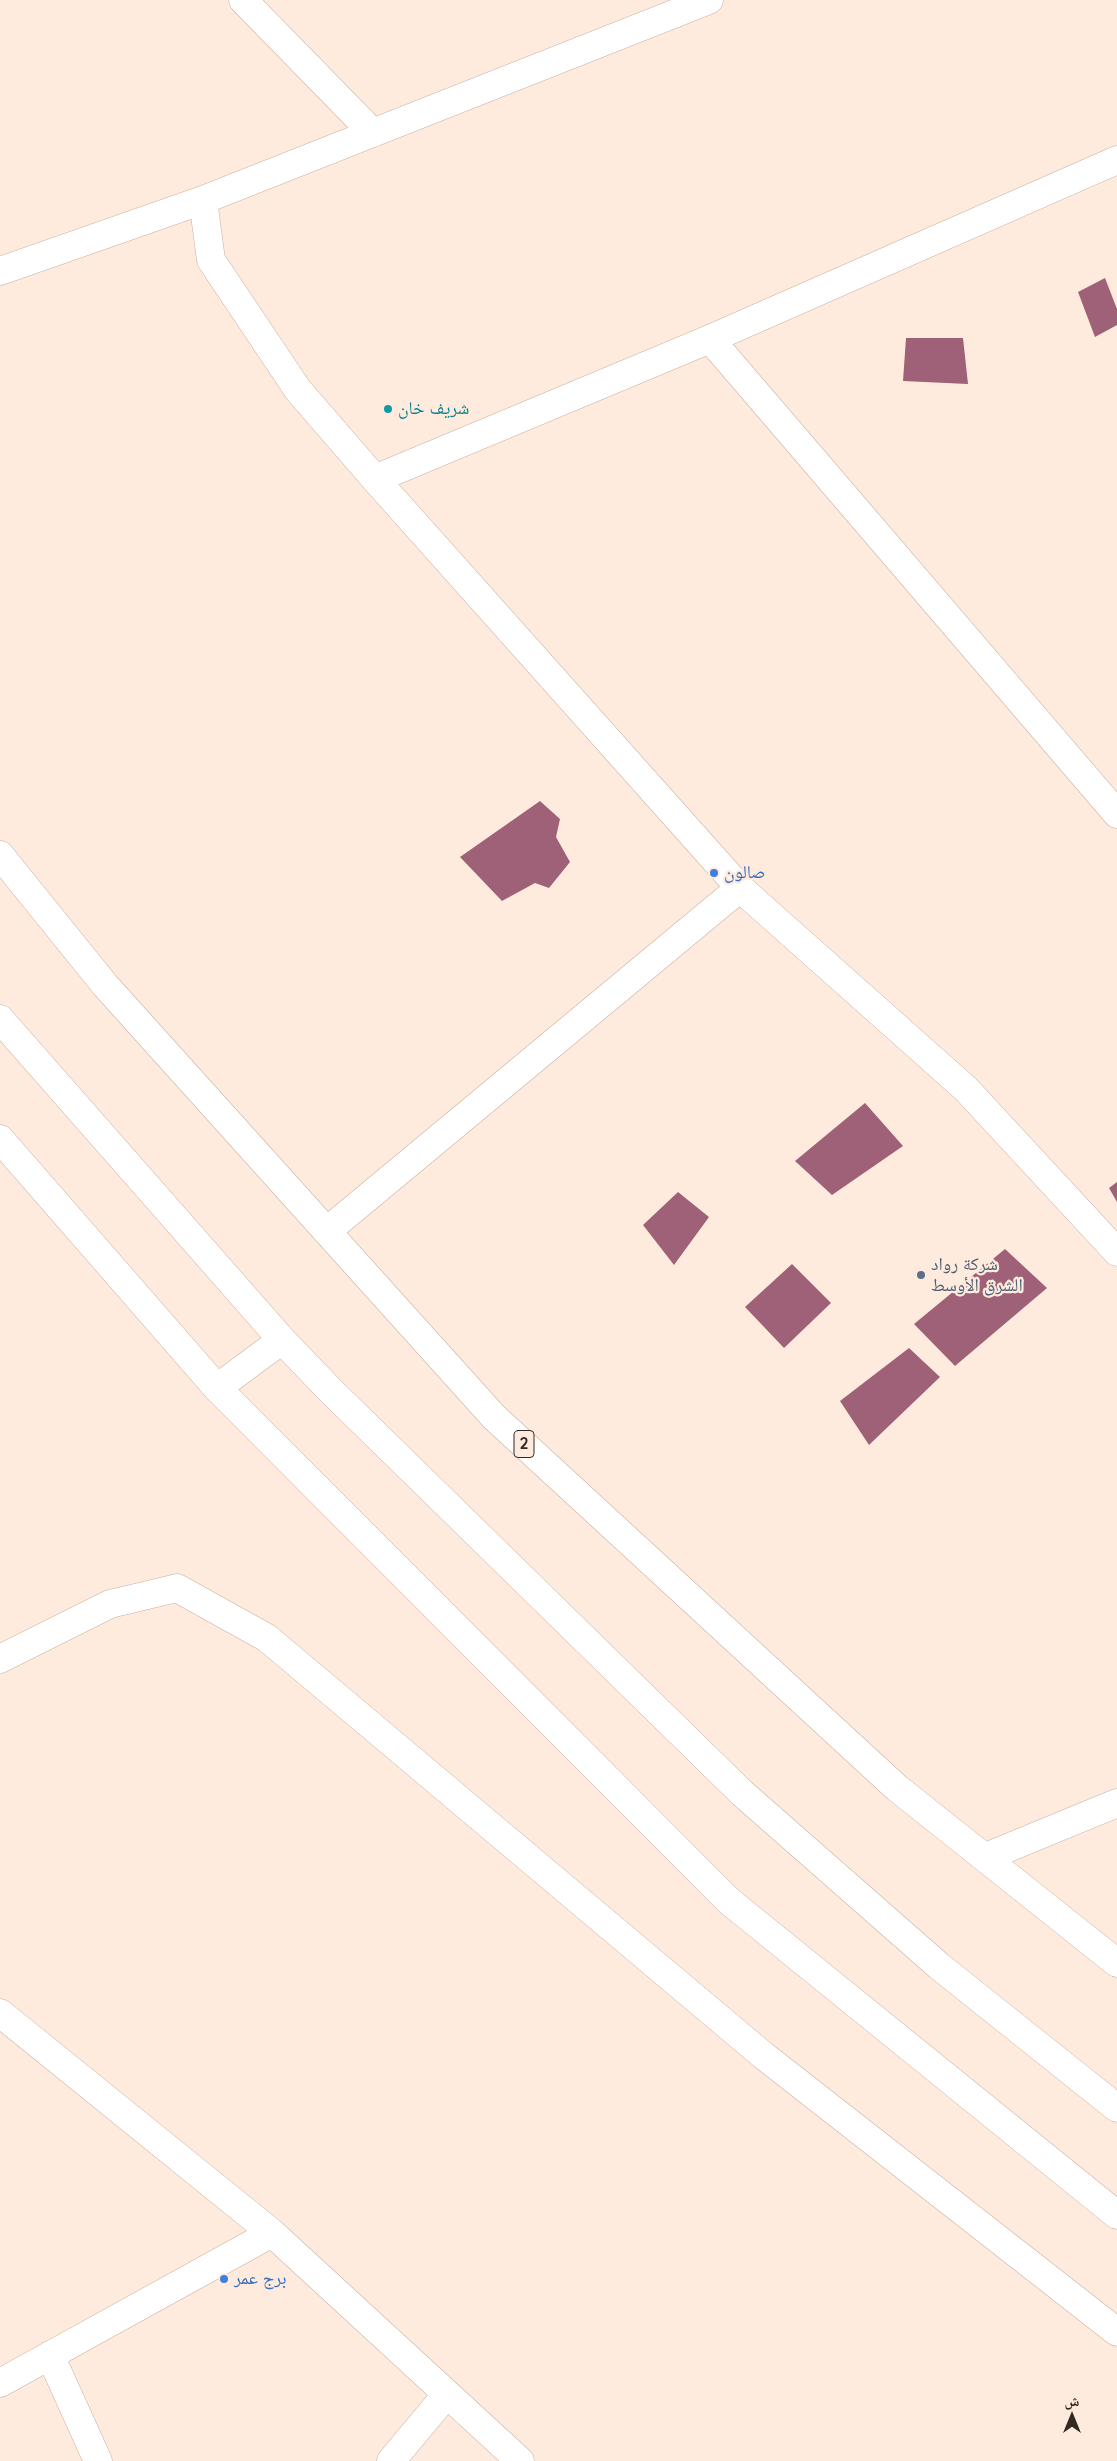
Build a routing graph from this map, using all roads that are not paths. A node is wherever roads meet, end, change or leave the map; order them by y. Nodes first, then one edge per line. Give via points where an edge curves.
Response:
1 (243, 0) edge
2 (709, 0) edge
3 (372, 134) junction
4 (1117, 160) edge
5 (203, 200) junction
6 (0, 271) edge
7 (710, 339) junction
8 (374, 479) junction
9 (1117, 814) edge
10 (0, 855) edge
11 (740, 888) junction
12 (0, 1019) edge
13 (0, 1140) edge
14 (327, 1231) junction
15 (1117, 1252) edge
16 (282, 1340) junction
17 (217, 1388) junction
18 (0, 1659) edge
19 (1117, 1803) edge
20 (986, 1857) junction
21 (1117, 1963) edge
22 (0, 2013) edge
23 (1117, 2108) edge
24 (1117, 2215) edge
25 (272, 2233) junction
26 (1117, 2332) edge
27 (50, 2355) junction
28 (0, 2383) edge
29 (447, 2394) junction
30 (98, 2461) edge
31 (391, 2461) edge
32 (520, 2461) edge

1 - 3 main road
2 - 3 main road
3 - 5 main road
4 - 7 main road
5 - 6 main road
5 - 8 main road via 211,260 298,390
7 - 8 main road
7 - 9 main road
8 - 11 main road
10 - 14 main road, 2 via 105,985
11 - 14 main road
11 - 15 main road via 966,1089
12 - 16 main road
13 - 17 main road
14 - 20 main road, 2 via 494,1417 897,1788
16 - 17 main road
16 - 23 main road via 742,1793 940,1966
17 - 24 main road via 729,1901
18 - 26 main road via 110,1604 177,1588 267,1638 764,2056
19 - 20 main road
20 - 21 main road, 2
22 - 25 main road
25 - 27 main road
25 - 29 main road
27 - 28 main road
27 - 30 main road
29 - 31 main road
29 - 32 main road

